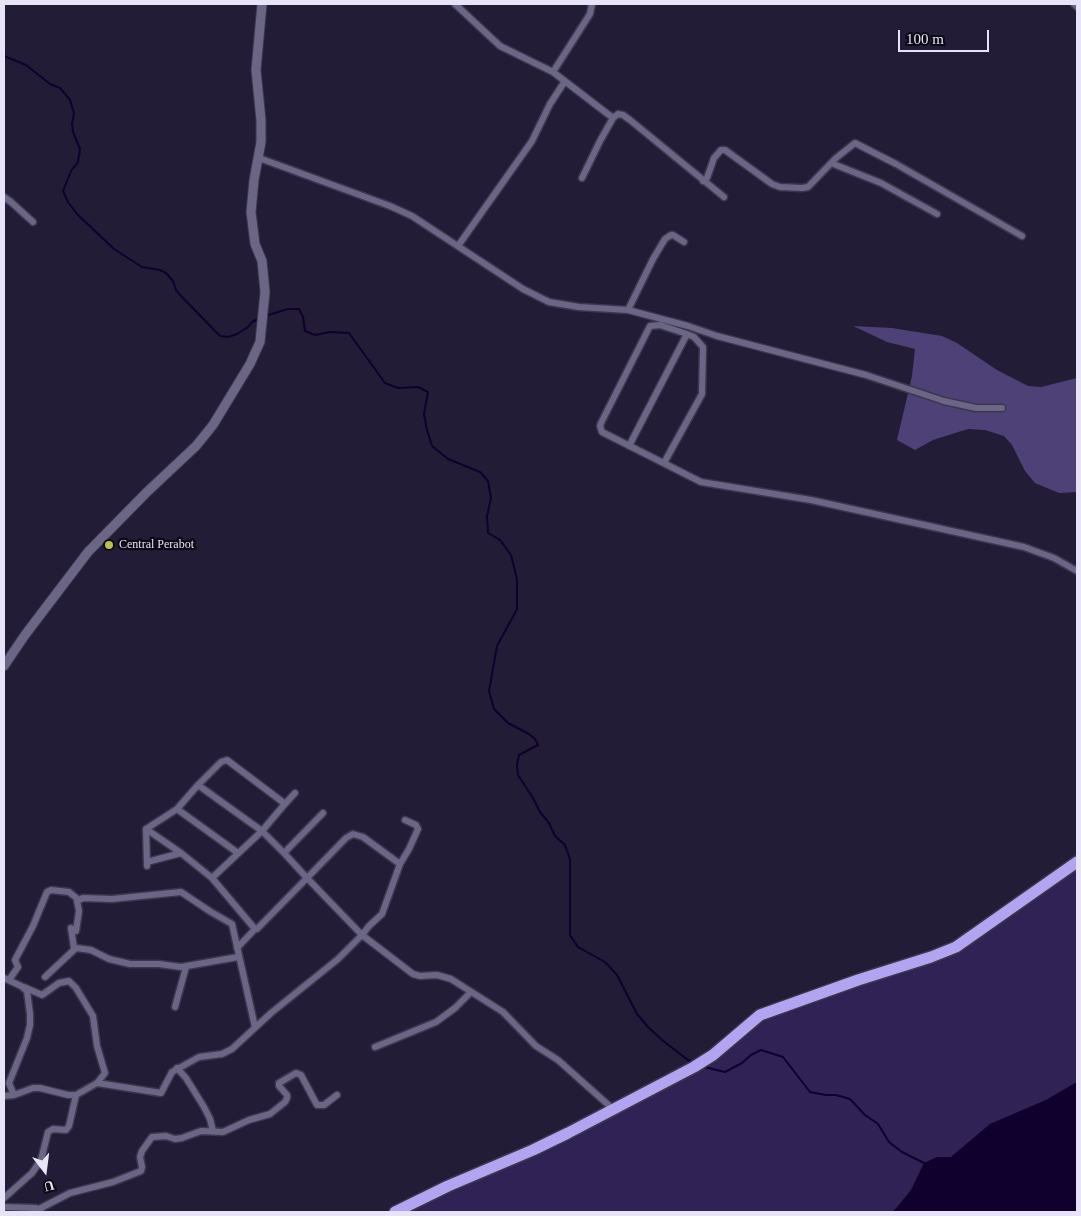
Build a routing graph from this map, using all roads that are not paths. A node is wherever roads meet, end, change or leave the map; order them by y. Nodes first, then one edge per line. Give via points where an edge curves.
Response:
1 (262, 4) edge
2 (455, 4) edge
3 (592, 4) edge
4 (1074, 4) edge
5 (1077, 7) edge
6 (553, 72) junction
7 (565, 81) junction
8 (613, 118) junction
9 (259, 158) junction
10 (831, 163) junction
11 (582, 178) dead end
12 (703, 181) junction
13 (4, 197) edge
14 (724, 198) dead end
15 (937, 214) dead end
16 (33, 222) dead end
17 (1022, 236) dead end
18 (684, 242) dead end
19 (458, 246) junction
20 (628, 310) junction
21 (686, 334) junction
22 (1002, 408) dead end
23 (629, 446) junction
24 (664, 463) junction
25 (1077, 571) edge
26 (4, 666) edge
27 (198, 785) junction
28 (295, 793) dead end
29 (284, 805) junction
30 (177, 809) junction
31 (323, 813) dead end
32 (405, 820) dead end
33 (146, 829) junction
34 (262, 831) junction
35 (181, 853) junction
36 (238, 853) junction
37 (284, 853) junction
38 (1077, 862) edge
39 (400, 864) junction
40 (212, 878) junction
41 (307, 878) junction
42 (79, 900) junction
43 (255, 929) junction
44 (362, 935) junction
45 (74, 948) junction
46 (236, 948) junction
47 (238, 957) junction
48 (186, 967) junction
49 (45, 976) dead end
50 (6, 979) edge
51 (24, 987) junction
52 (471, 992) junction
53 (175, 1008) dead end
54 (255, 1027) junction
55 (375, 1047) dead end
56 (177, 1068) junction
57 (97, 1083) junction
58 (14, 1095) junction
59 (76, 1095) junction
60 (337, 1095) dead end
61 (4, 1096) edge
62 (614, 1110) junction
63 (212, 1131) junction
64 (4, 1198) edge
65 (4, 1207) edge
66 (40, 1210) edge
67 (396, 1212) edge

1 - 9 street via 256,70 261,120
2 - 6 street via 500,46
3 - 6 street via 590,14
4 - 5 street
6 - 7 street
7 - 8 street
7 - 19 street via 532,141
8 - 11 street
8 - 12 street via 623,115
9 - 19 street via 390,206 412,216
9 - 26 street via 250,212 262,261 265,292 262,330 255,353 213,425 196,446 88,552
10 - 12 street via 808,186 789,188 772,184 722,150 714,158
10 - 15 street via 881,183
10 - 17 street via 850,146 857,144
12 - 14 street
13 - 16 street
18 - 20 street via 671,234 665,239
19 - 20 street via 523,289 549,302
20 - 22 street via 866,375 944,401 976,408
21 - 23 street
21 - 23 street via 660,325 650,326 600,426 602,432
21 - 24 street via 703,347 702,394
23 - 24 street
24 - 25 street via 708,484 811,500 1024,547
27 - 29 street via 227,760 283,801
27 - 30 street
27 - 34 street
28 - 29 street
29 - 34 street
30 - 33 street
30 - 36 street
31 - 37 street
32 - 39 street via 418,829
33 - 35 street
33 - 35 street via 147,864
34 - 36 street
34 - 37 street
35 - 40 street
36 - 40 street
37 - 41 street
38 - 62 highway via 956,947 763,1014 698,1065
39 - 41 street via 363,837 353,834
39 - 44 street via 382,914
40 - 43 street
41 - 43 street
41 - 44 street
42 - 45 street via 76,931 71,928
42 - 46 street via 181,892 232,924
42 - 50 street via 69,892 47,892 14,960 18,968
43 - 46 street
44 - 52 street via 413,974 446,977
44 - 54 street via 338,959
45 - 48 street via 91,950 130,964
45 - 49 street
46 - 47 street
47 - 48 street
47 - 54 street
48 - 53 street
50 - 51 street
51 - 57 street via 42,995 67,980 76,988 93,1016 105,1069 105,1075
51 - 58 street via 31,1020 9,1083
52 - 55 street via 436,1022
52 - 62 street via 503,1012 536,1046 558,1060
54 - 56 street via 228,1052 199,1057
56 - 57 street via 168,1077 161,1093
56 - 63 street via 204,1107
57 - 59 street
58 - 59 street via 40,1088
58 - 61 street
59 - 64 street via 68,1128 48,1132 41,1160 32,1173
60 - 63 street via 317,1106 301,1075 296,1074 280,1083 287,1098 270,1114 223,1132
62 - 67 highway
63 - 66 street via 175,1139 152,1137 142,1151 140,1171 70,1193
65 - 66 street

